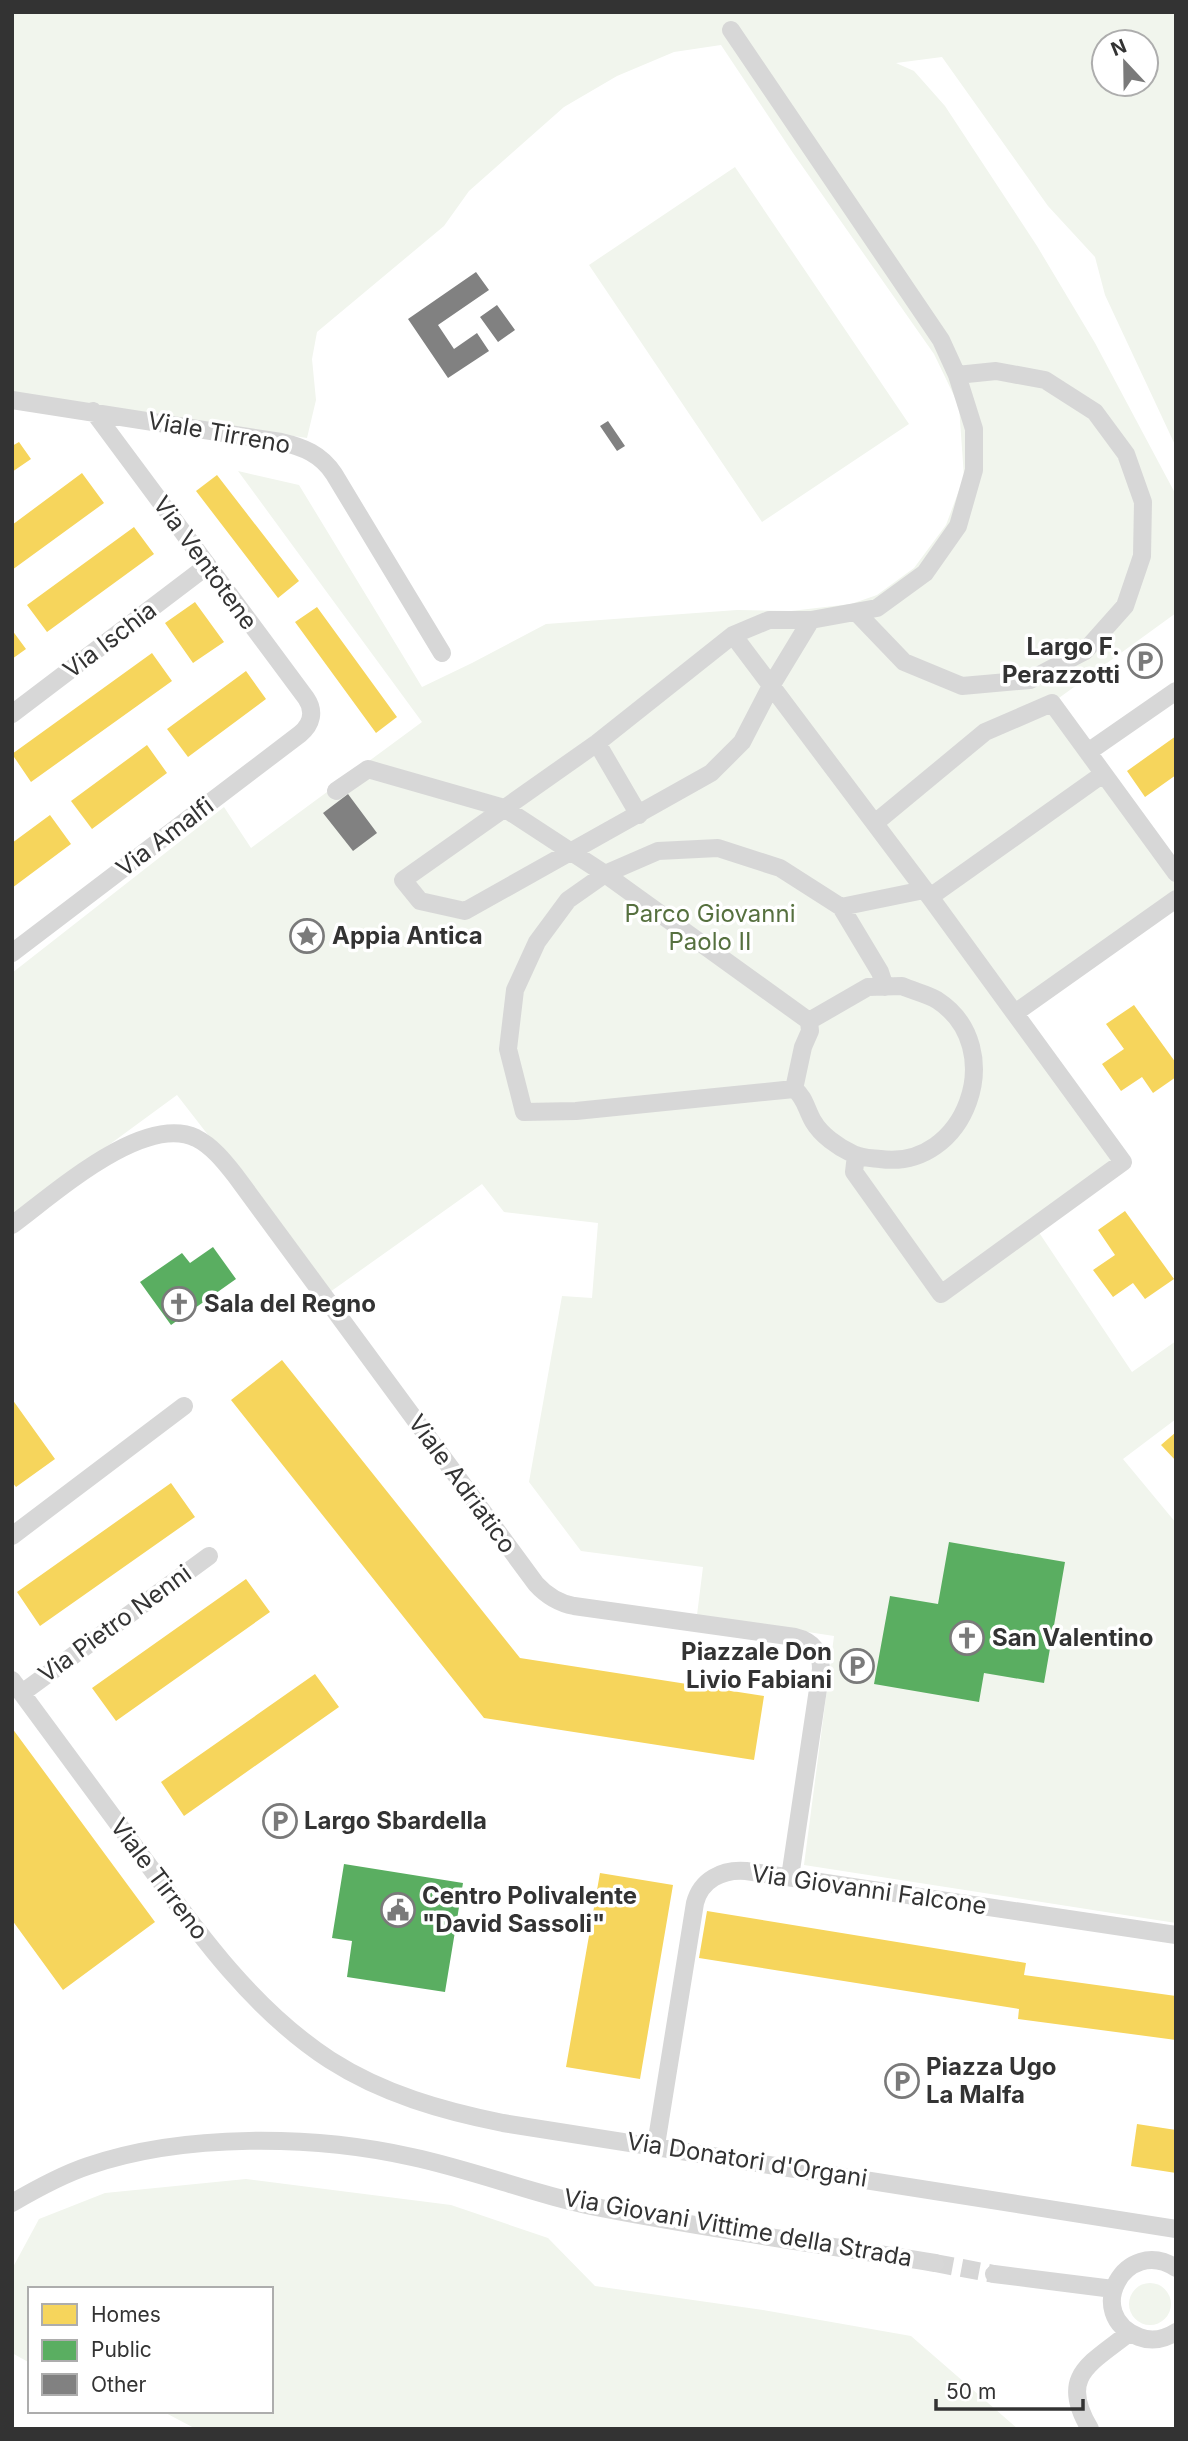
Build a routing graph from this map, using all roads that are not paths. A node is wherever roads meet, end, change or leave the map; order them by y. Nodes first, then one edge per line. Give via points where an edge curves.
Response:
1 (731, 30) dead end
2 (957, 374) junction
3 (12, 400) edge
4 (93, 411) junction
5 (207, 566) junction
6 (856, 612) junction
7 (811, 620) junction
8 (733, 635) junction
9 (442, 653) dead end
10 (771, 685) junction
11 (1176, 691) edge
12 (12, 713) edge
13 (312, 717) joint
14 (597, 743) junction
15 (1088, 752) junction
16 (1103, 774) junction
17 (336, 791) dead end
18 (504, 808) junction
19 (639, 815) junction
20 (875, 823) junction
21 (572, 851) junction
22 (1176, 873) edge
23 (605, 874) junction
24 (927, 893) junction
25 (1176, 899) edge
26 (841, 907) junction
27 (12, 953) edge
28 (885, 987) junction
29 (1015, 1013) junction
30 (809, 1021) junction
31 (794, 1089) junction
32 (856, 1155) junction
33 (12, 1225) edge
34 (184, 1406) dead end
35 (12, 1536) edge
36 (209, 1556) dead end
37 (17, 1686) edge
38 (790, 1877) junction
39 (1176, 1935) edge
40 (328, 2059) joint
41 (656, 2145) junction
42 (12, 2203) edge
43 (1176, 2229) edge
44 (935, 2263) tunnel mouth
45 (1176, 2268) edge
46 (994, 2274) tunnel mouth
47 (1113, 2289) junction
48 (1176, 2332) edge
49 (1129, 2333) junction
50 (1090, 2429) edge

1 - 2 street via 941,340
2 - 6 street via 974,429 974,470 958,526 925,573 877,608
2 - 6 street via 996,371 1045,380 1095,412 1126,454 1143,502 1142,556 1125,606 1085,651 1030,680 962,686 904,662
3 - 4 street, Viale Tirreno
4 - 5 street, Via Ventotene
4 - 9 street, Viale Tirreno via 281,442 314,453 334,474
5 - 12 street, Via Ischia
5 - 13 street, Via Ventotene via 306,698
6 - 7 street
7 - 8 street via 769,620
7 - 10 street
8 - 10 street
8 - 14 street
10 - 19 street via 742,742 711,773
10 - 20 street
11 - 15 street
13 - 27 street, Via Amalfi via 300,734
14 - 18 street
14 - 19 street
15 - 16 street
15 - 20 street via 1052,703 985,732
16 - 22 street
16 - 24 street
17 - 18 street via 368,769
18 - 21 street
18 - 21 street via 403,880 420,901 466,911
19 - 21 street
20 - 24 street
21 - 23 street
23 - 26 street via 659,851 718,848 780,868
23 - 30 street
23 - 31 street via 568,900 537,942 515,990 509,1049 524,1112
24 - 26 street
24 - 29 street
25 - 29 street
26 - 28 street
28 - 30 street via 868,987
28 - 32 street via 902,986 937,1000 957,1019 969,1041 975,1073 968,1107 947,1138 918,1156 895,1161
29 - 32 street via 1123,1161 941,1294 854,1172
30 - 31 street
31 - 32 street via 802,1094 813,1122 834,1143
33 - 38 street, Viale Adriatico via 124,1146 169,1133 197,1139 235,1175 545,1593 574,1606 795,1637 812,1645 821,1669
34 - 35 street
36 - 37 street, Via Pietro Nenni
37 - 40 street, Viale Tirreno via 211,1948 276,2017
38 - 39 street, Via Giovanni Falcone
38 - 41 street, Via Giovanni Falcone via 731,1871 713,1878 697,1894
40 - 41 street, Via Donatori d'Organi via 380,2087 458,2113
41 - 43 street, Via Donatori d'Organi
42 - 44 street, Via Giovani Vittime della Strada via 88,2166 158,2148 225,2142 314,2144 412,2157 604,2209
45 - 47 street via 1155,2260 1142,2261 1129,2267
46 - 47 street
47 - 49 street via 1115,2315
48 - 49 street via 1156,2340
49 - 50 street via 1080,2375 1076,2401

